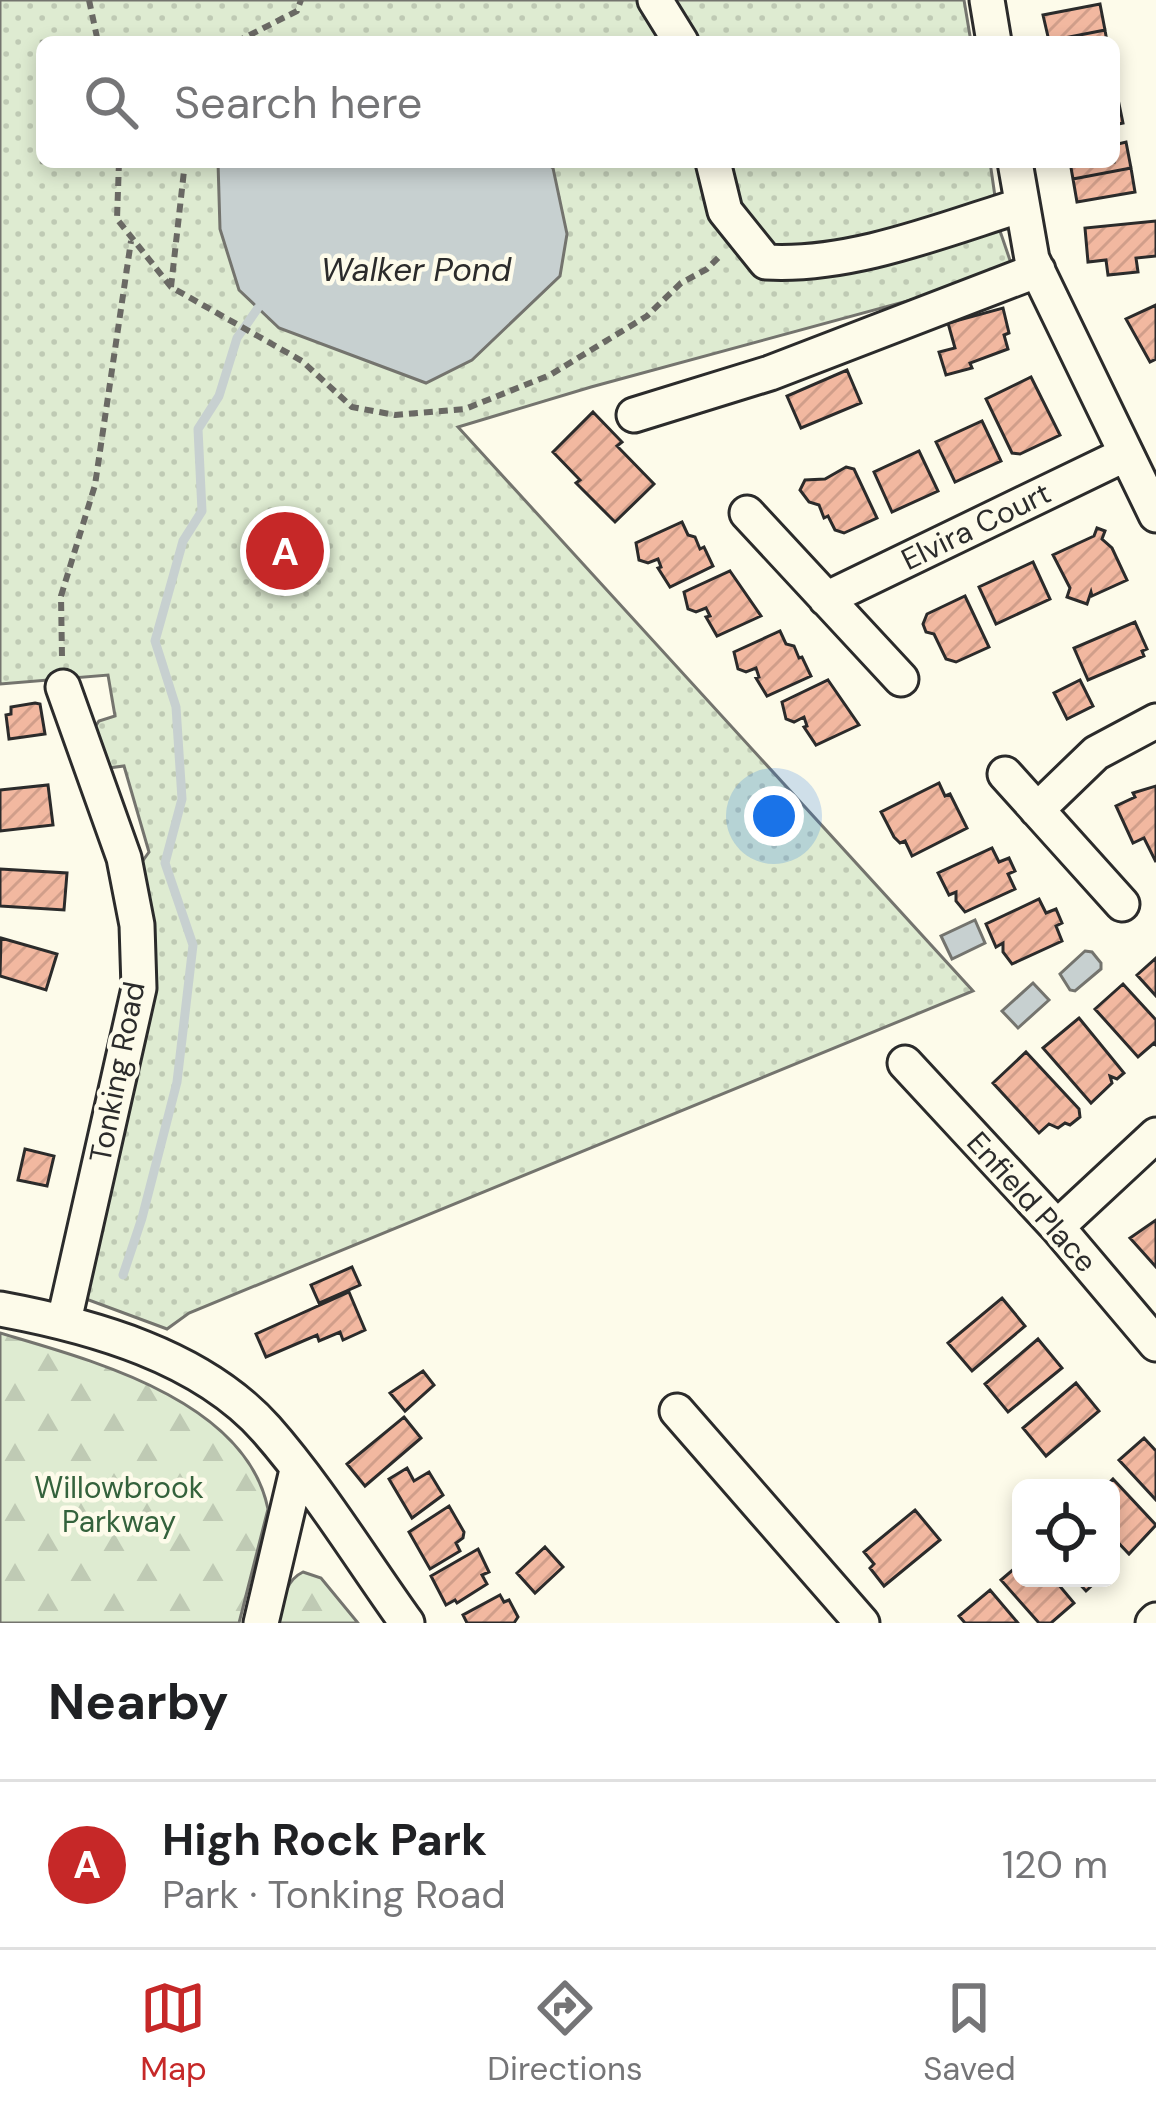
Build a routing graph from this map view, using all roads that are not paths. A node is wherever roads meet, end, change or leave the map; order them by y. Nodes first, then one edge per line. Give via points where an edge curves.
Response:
1 (655, 0) edge
2 (987, 0) edge
3 (677, 36) edge
4 (993, 36) edge
5 (714, 168) edge
6 (1016, 168) edge
7 (1022, 205) junction
8 (1038, 270) junction
9 (634, 415) dead end
10 (1126, 454) junction
11 (747, 514) dead end
12 (1156, 514) edge
13 (826, 599) junction
14 (901, 679) dead end
15 (63, 687) road end
16 (1156, 721) edge
17 (1005, 774) dead end
18 (1037, 810) junction
19 (1122, 904) dead end
20 (905, 1063) dead end
21 (1156, 1135) edge
22 (1057, 1227) junction
23 (0, 1310) edge
24 (64, 1321) junction
25 (1156, 1344) edge
26 (677, 1411) dead end
27 (297, 1470) junction
28 (261, 1623) edge
29 (407, 1623) edge
30 (862, 1623) edge

1 - 3 street
2 - 4 street
5 - 7 street via 725,211 766,262 854,253
6 - 7 street
7 - 8 street
8 - 9 street via 770,374
8 - 10 street
10 - 12 street
10 - 13 street, Elvira Court
11 - 13 street
13 - 14 street
15 - 24 street, Tonking Road via 124,858 139,988
16 - 18 street via 1096,753
17 - 18 street
18 - 19 street
20 - 22 street, Enfield Place
21 - 22 street
22 - 25 street, Enfield Place
23 - 24 street
24 - 27 street via 215,1386 264,1426
26 - 30 street
27 - 28 street
27 - 29 street

